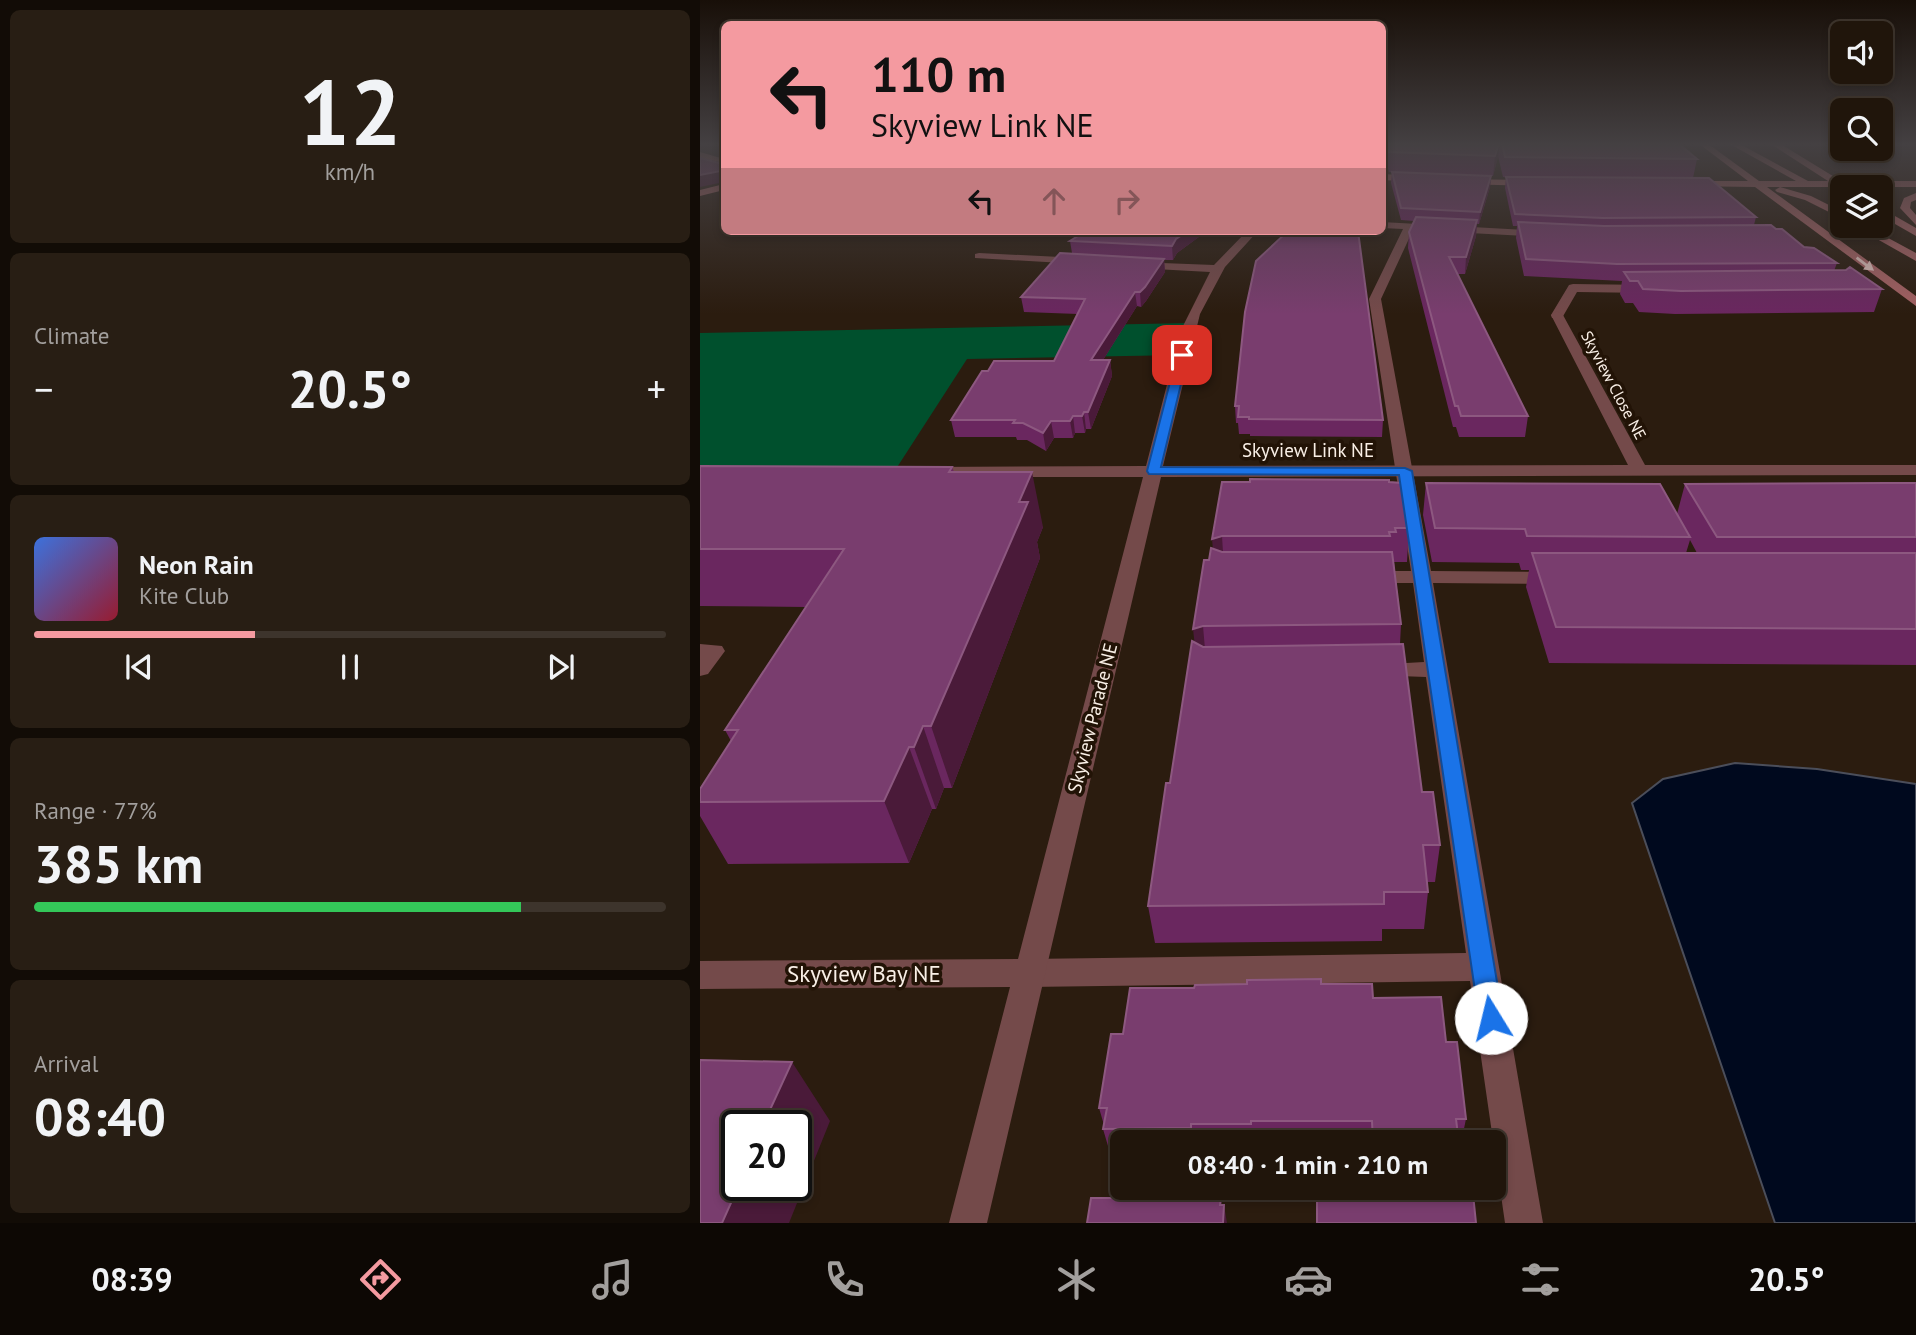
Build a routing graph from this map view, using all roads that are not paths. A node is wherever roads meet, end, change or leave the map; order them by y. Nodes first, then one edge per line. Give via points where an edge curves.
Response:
1 (1779, 200) edge
2 (1808, 200) edge
3 (1907, 200) edge
4 (1830, 210) edge
5 (1893, 219) edge
6 (1916, 222) edge
7 (1386, 225) edge
8 (1409, 227) junction
9 (1916, 233) edge
10 (1560, 234) edge
11 (1249, 235) edge
12 (1880, 238) edge
13 (979, 256) dead end
14 (1916, 258) edge
15 (1090, 262) edge
16 (1118, 264) edge
17 (1215, 269) junction
18 (1670, 289) edge
19 (1916, 302) edge
20 (1916, 470) edge
21 (1153, 471) junction
22 (1405, 471) junction
23 (907, 472) edge
24 (1643, 478) junction
25 (1422, 577) junction
26 (1343, 578) edge
27 (1574, 578) edge
28 (700, 651) edge
29 (700, 669) edge
30 (1436, 669) junction
31 (1355, 670) edge
32 (1483, 967) junction
33 (1028, 973) junction
34 (700, 975) edge
35 (968, 1223) edge
36 (1524, 1223) edge

1 -> 19 main road
2 - 4 main road
3 - 6 main road via 1905,208
5 - 9 main road
7 - 8 street
8 - 10 street
8 - 22 street via 1375,299
11 - 17 street, Skyview Parade NE
12 - 14 main road
13 - 15 street
16 - 17 street
17 - 21 street, Skyview Parade NE via 1193,312
18 - 24 street, Skyview Close NE via 1573,288 1558,315
20 - 24 street, Skyview Link NE
21 - 22 street, Skyview Link NE
21 - 23 street, Skyview Link NE
21 - 33 street, Skyview Parade NE
22 - 24 street, Skyview Link NE
22 - 25 street
25 - 26 street
25 - 27 street
25 - 30 street
28 - 29 street via 714,651
30 - 31 street
30 - 32 street
32 - 33 street, Skyview Bay NE
32 - 36 street
33 - 34 street, Skyview Bay NE
33 - 35 street, Skyview Parade NE

